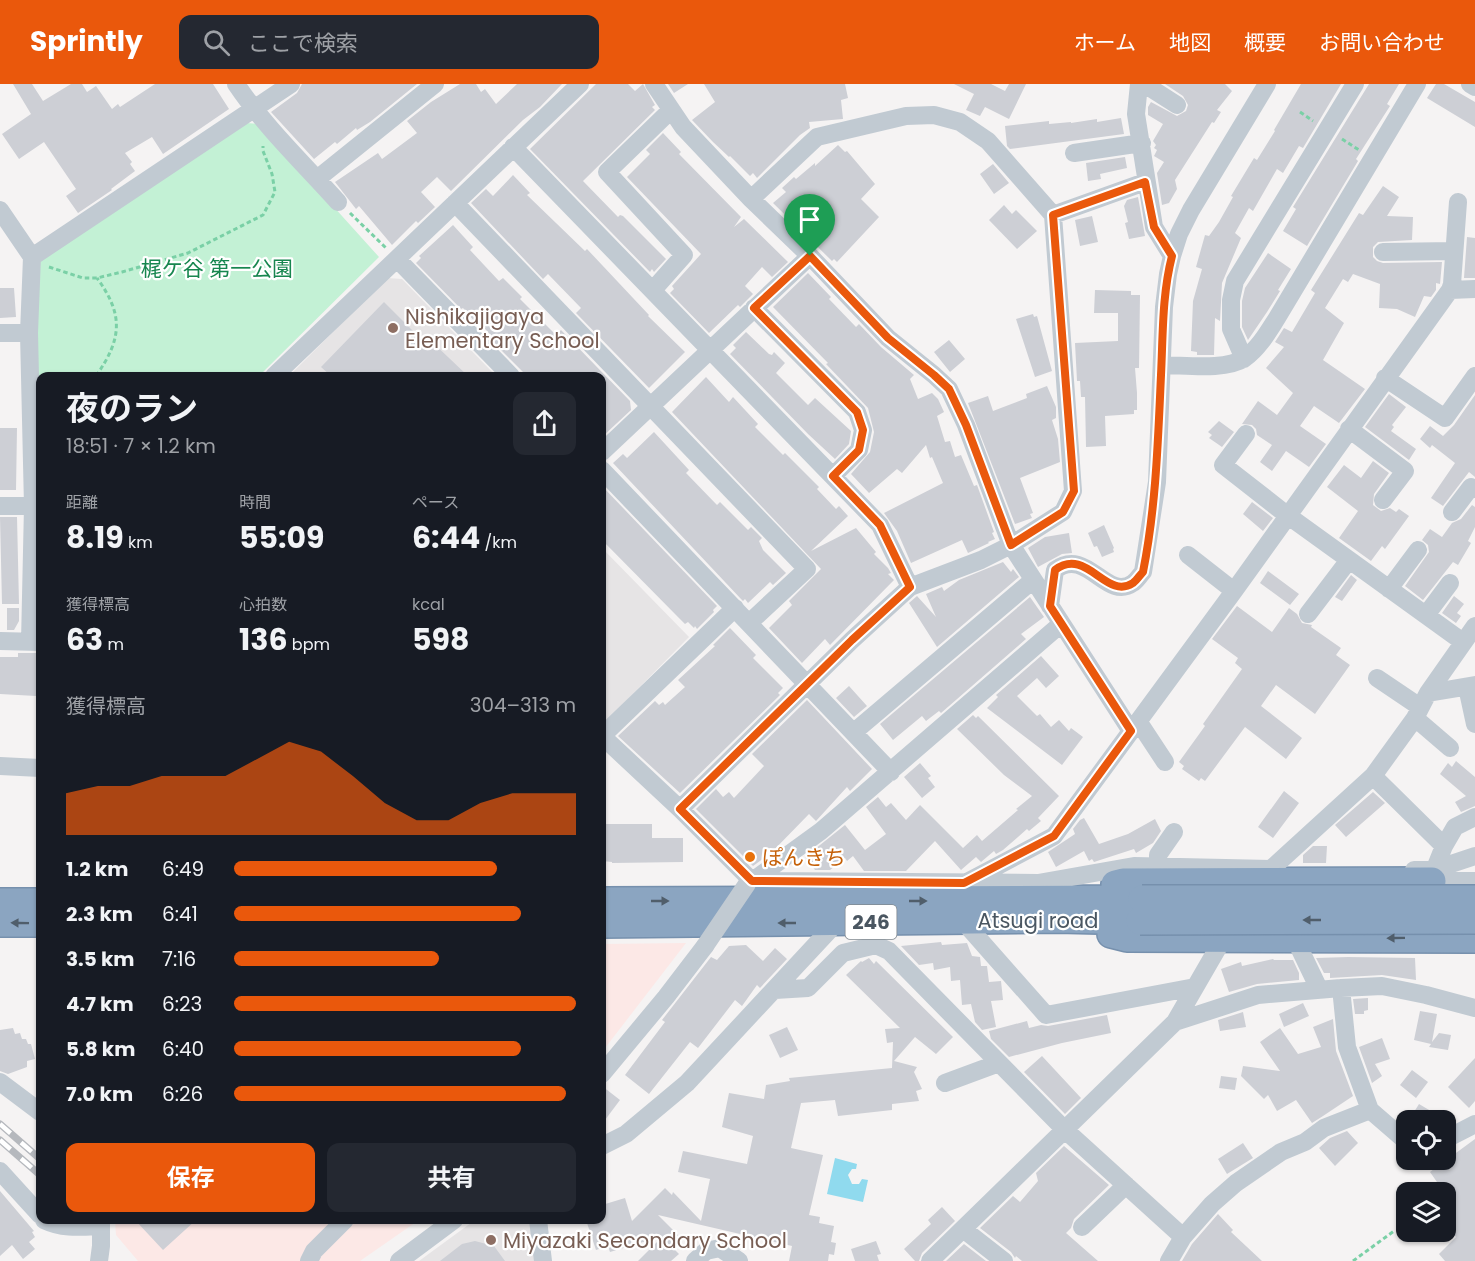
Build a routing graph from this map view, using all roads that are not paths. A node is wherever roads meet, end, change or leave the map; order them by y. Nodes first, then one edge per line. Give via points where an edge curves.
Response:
1 (236, 84) edge
2 (291, 84) edge
3 (435, 84) edge
4 (580, 84) edge
5 (654, 84) edge
6 (1142, 84) edge
7 (1355, 84) edge
8 (1417, 84) edge
9 (1470, 84) edge
10 (1262, 86) edge
11 (1475, 87) edge
12 (1177, 105) dead end
13 (254, 110) junction
14 (671, 110) junction
15 (1142, 143) junction
16 (513, 147) junction
17 (1074, 153) dead end
18 (317, 179) junction
19 (1145, 182) junction
20 (751, 199) junction
21 (338, 202) road end
22 (1458, 202) dead end
23 (456, 203) junction
24 (0, 210) edge
25 (1053, 215) junction
26 (1454, 251) junction
27 (1383, 252) dead end
28 (810, 256) junction
29 (1172, 256) junction
30 (32, 257) junction
31 (398, 260) junction
32 (653, 290) junction
33 (1450, 290) junction
34 (1475, 290) edge
35 (754, 308) junction
36 (0, 333) edge
37 (28, 333) junction
38 (710, 350) junction
39 (1244, 359) junction
40 (1162, 365) junction
41 (278, 372) edge
42 (507, 372) edge
43 (1475, 376) edge
44 (1385, 378) junction
45 (650, 406) junction
46 (1349, 429) junction
47 (1246, 434) dead end
48 (606, 448) edge
49 (606, 474) edge
50 (833, 476) junction
51 (36, 487) edge
52 (1473, 488) edge
53 (1383, 500) dead end
54 (0, 506) edge
55 (36, 506) edge
56 (1452, 512) dead end
57 (1287, 515) junction
58 (1011, 545) junction
59 (1418, 550) dead end
60 (1188, 555) dead end
61 (1349, 560) junction
62 (36, 574) edge
63 (1033, 580) junction
64 (1450, 583) dead end
65 (910, 587) junction
66 (1389, 589) junction
67 (1234, 591) junction
68 (1050, 606) junction
69 (735, 608) junction
70 (1308, 614) dead end
71 (1426, 615) junction
72 (749, 623) junction
73 (1060, 624) junction
74 (1475, 626) edge
75 (0, 641) edge
76 (35, 642) edge
77 (1463, 642) junction
78 (1377, 678) dead end
79 (808, 685) junction
80 (1471, 686) edge
81 (1421, 706) junction
82 (1475, 724) edge
83 (1135, 726) junction
84 (606, 732) edge
85 (854, 732) junction
86 (606, 740) edge
87 (1450, 748) dead end
88 (1165, 762) dead end
89 (0, 766) edge
90 (36, 768) edge
91 (891, 772) junction
92 (1373, 776) junction
93 (680, 809) junction
94 (1475, 817) edge
95 (1174, 832) dead end
96 (1444, 846) junction
97 (1468, 859) edge
98 (1158, 866) junction
99 (1319, 870) dead end
100 (1432, 876) junction
101 (1475, 881) edge
102 (750, 883) junction
103 (964, 883) junction
104 (1475, 899) edge
105 (606, 901) edge
106 (0, 902) edge
107 (36, 902) edge
108 (1060, 909) junction
109 (1141, 910) junction
110 (1475, 920) edge
111 (963, 921) junction
112 (0, 923) edge
113 (36, 923) edge
114 (836, 923) junction
115 (606, 924) edge
116 (1435, 938) junction
117 (1223, 939) junction
118 (1295, 939) junction
119 (1475, 939) edge
120 (1195, 987) junction
121 (1341, 988) junction
122 (1319, 989) junction
123 (775, 990) junction
124 (1475, 1008) edge
125 (1175, 1022) junction
126 (999, 1063) junction
127 (606, 1069) edge
128 (0, 1082) edge
129 (945, 1083) dead end
130 (36, 1109) edge
131 (1370, 1110) junction
132 (1475, 1124) edge
133 (1064, 1129) junction
134 (1396, 1132) edge
135 (1456, 1134) edge
136 (606, 1144) edge
137 (0, 1171) edge
138 (1126, 1185) junction
139 (36, 1211) edge
140 (53, 1224) edge
141 (95, 1224) edge
142 (101, 1224) edge
143 (341, 1224) edge
144 (449, 1224) edge
145 (538, 1224) edge
146 (1082, 1227) dead end
147 (963, 1229) junction
148 (1183, 1237) junction
149 (99, 1261) edge
150 (309, 1261) edge
151 (399, 1261) edge
152 (543, 1261) edge
153 (695, 1261) edge
154 (739, 1261) edge
155 (930, 1261) edge
156 (1004, 1261) edge
157 (1169, 1261) edge

1 - 13 street
2 - 13 street
3 - 18 street
4 - 16 street
5 - 14 street
6 - 12 street
6 - 15 street via 1136,114
7 - 39 street via 1235,281 1231,329
8 - 39 street via 1366,155 1277,318
9 - 11 street
10 - 29 street via 1191,210
13 - 18 street
13 - 30 street
14 - 20 street via 693,139
14 - 32 street via 607,172 684,255
15 - 17 street
15 - 19 street
16 - 23 street
16 - 32 street
18 - 21 street
19 - 25 street
19 - 29 street via 1154,227
20 - 25 street via 817,137 906,116 934,115 960,122 988,141
20 - 28 street
22 - 26 street
23 - 31 street
23 - 45 street
24 - 30 street
25 - 58 street via 1074,491 1063,512
26 - 27 street
26 - 33 street
28 - 35 street
28 - 58 street via 888,338 949,389
29 - 40 street via 1164,307
30 - 37 street
31 - 41 street
31 - 42 street
32 - 38 street
33 - 34 street
33 - 44 street
35 - 38 street
35 - 50 street via 857,412 863,430 859,450
36 - 37 street
37 - 51 street
38 - 45 street
38 - 50 street
39 - 40 street via 1224,366
40 - 68 street via 1157,482 1143,572 1133,583 1123,586 1110,584 1079,564 1063,565 1055,570
43 - 44 street via 1445,418
44 - 46 street
45 - 48 street
45 - 72 street via 807,569
46 - 53 street via 1405,471
46 - 57 street
47 - 57 street via 1223,465
49 - 69 street
50 - 65 street via 880,525
52 - 56 street
54 - 55 street
57 - 61 street
57 - 67 street
58 - 63 street
58 - 65 street
59 - 66 street
60 - 67 street
61 - 66 street
61 - 70 street
62 - 76 street
63 - 68 street
63 - 85 street
64 - 71 street
65 - 79 street
66 - 71 street
67 - 83 street
68 - 73 street
69 - 72 street
69 - 84 street
71 - 77 street
72 - 79 street
73 - 83 street
73 - 91 street
74 - 77 street
75 - 76 street
77 - 81 street
78 - 81 street
79 - 85 street
79 - 93 street
80 - 81 street
80 - 82 street
81 - 87 street
81 - 92 street
83 - 88 street
83 - 103 street via 1054,836
85 - 91 street
86 - 93 street
89 - 90 street
91 - 102 street via 821,831
92 - 96 street
92 - 98 street via 1271,869
93 - 102 street
94 - 96 street via 1455,827
95 - 98 street via 1158,855
96 - 100 street
97 - 100 street
98 - 103 street via 1134,866 1038,883
99 - 100 street
100 - 101 street
100 - 108 highway via 1123,882
100 - 116 street
102 - 103 street
102 - 127 street, bridge via 666,997
104 - 109 highway, Atsugi road / 246, bridge
105 -> 108 highway, Atsugi road / 246
106 - 107 highway
108 - 109 highway, Atsugi road / 246
108 - 111 highway, Atsugi road / 246
108 - 117 highway via 1127,938
110 -> 109 highway, Atsugi road / 246, bridge
111 - 114 highway, Atsugi road / 246
111 - 120 street via 1046,1016
113 -> 112 highway
114 -> 115 highway, Atsugi road / 246
114 - 123 street
116 -> 118 highway
116 - 119 highway
117 - 118 highway
117 - 120 street
118 - 122 street
120 - 125 street
121 - 122 street
121 - 124 street via 1382,986
121 - 131 street via 1347,1047
122 - 125 street via 1258,995
123 - 126 street via 808,988 843,953 876,945 889,951
123 - 136 street via 687,1083 626,1134
125 - 133 street
126 - 129 street
126 - 133 street
128 - 130 street
131 - 134 street
131 - 148 street via 1324,1128 1236,1182
132 - 135 street
133 - 138 street
133 - 147 street
137 - 139 street
138 - 146 street
138 - 148 street
140 - 141 street via 70,1228
142 - 149 street
143 - 150 street
144 - 151 street
145 - 152 street
147 - 155 street
147 - 156 street
148 - 157 street
153 - 154 street via 706,1251 720,1248

